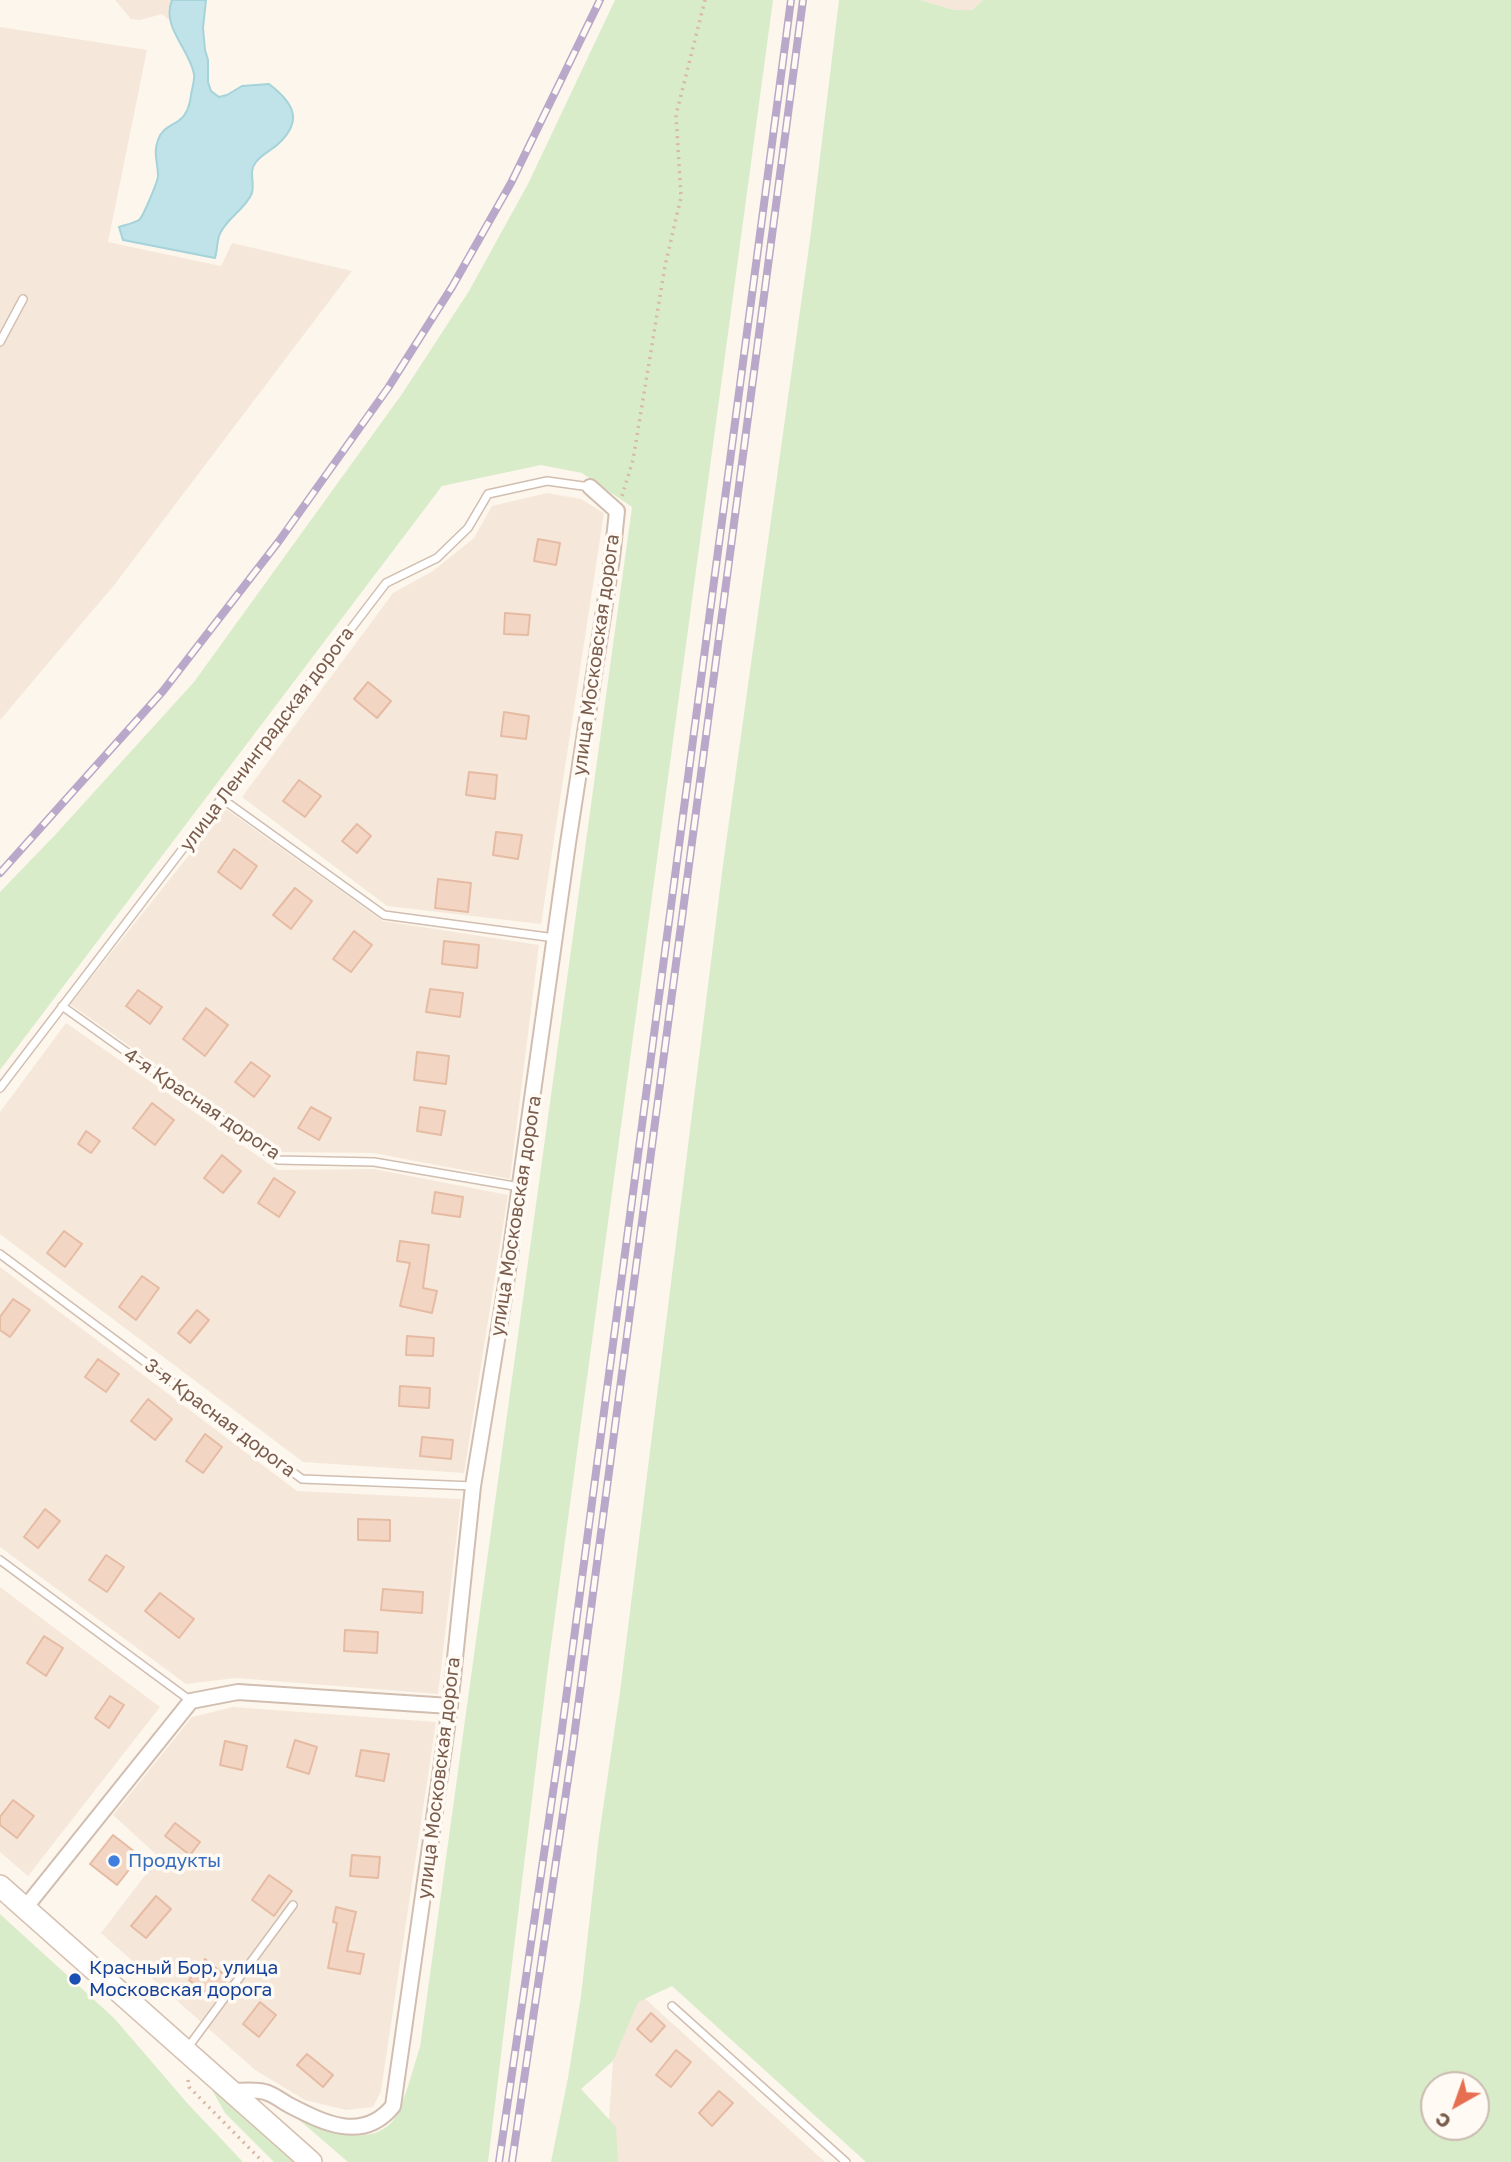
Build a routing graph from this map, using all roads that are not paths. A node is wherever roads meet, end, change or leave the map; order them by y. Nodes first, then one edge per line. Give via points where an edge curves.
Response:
1 (23, 299) dead end
2 (0, 342) edge
3 (590, 487) joint
4 (221, 798) junction
5 (555, 938) junction
6 (62, 1006) junction
7 (0, 1088) edge
8 (520, 1187) junction
9 (0, 1254) edge
10 (473, 1486) junction
11 (0, 1560) edge
12 (191, 1701) junction
13 (450, 1706) junction
14 (0, 1886) edge
15 (293, 1905) dead end
16 (25, 1908) junction
17 (671, 2006) dead end
18 (186, 2050) junction
19 (232, 2091) junction
20 (312, 2162) edge
21 (846, 2162) edge

1 - 2 lane
3 - 4 lane, улица Ленинградская дорога via 547,481 488,494 468,528 437,558 386,583
3 - 5 street, улица Московская дорога via 617,511
4 - 5 lane via 384,915
4 - 6 lane, улица Ленинградская дорога
5 - 8 street, улица Московская дорога
6 - 7 lane, улица Ленинградская дорога
6 - 8 lane, 4-я Красная дорога via 278,1160 374,1162
8 - 10 street, улица Московская дорога
9 - 10 lane, 3-я Красная дорога via 302,1479
10 - 13 street, улица Московская дорога
11 - 12 lane
12 - 13 street via 238,1692
12 - 16 street
13 - 19 street, улица Московская дорога via 393,2106 374,2123 340,2126 264,2091
14 - 16 main road
15 - 18 lane
16 - 18 main road
17 - 21 lane
18 - 19 main road
19 - 20 main road

